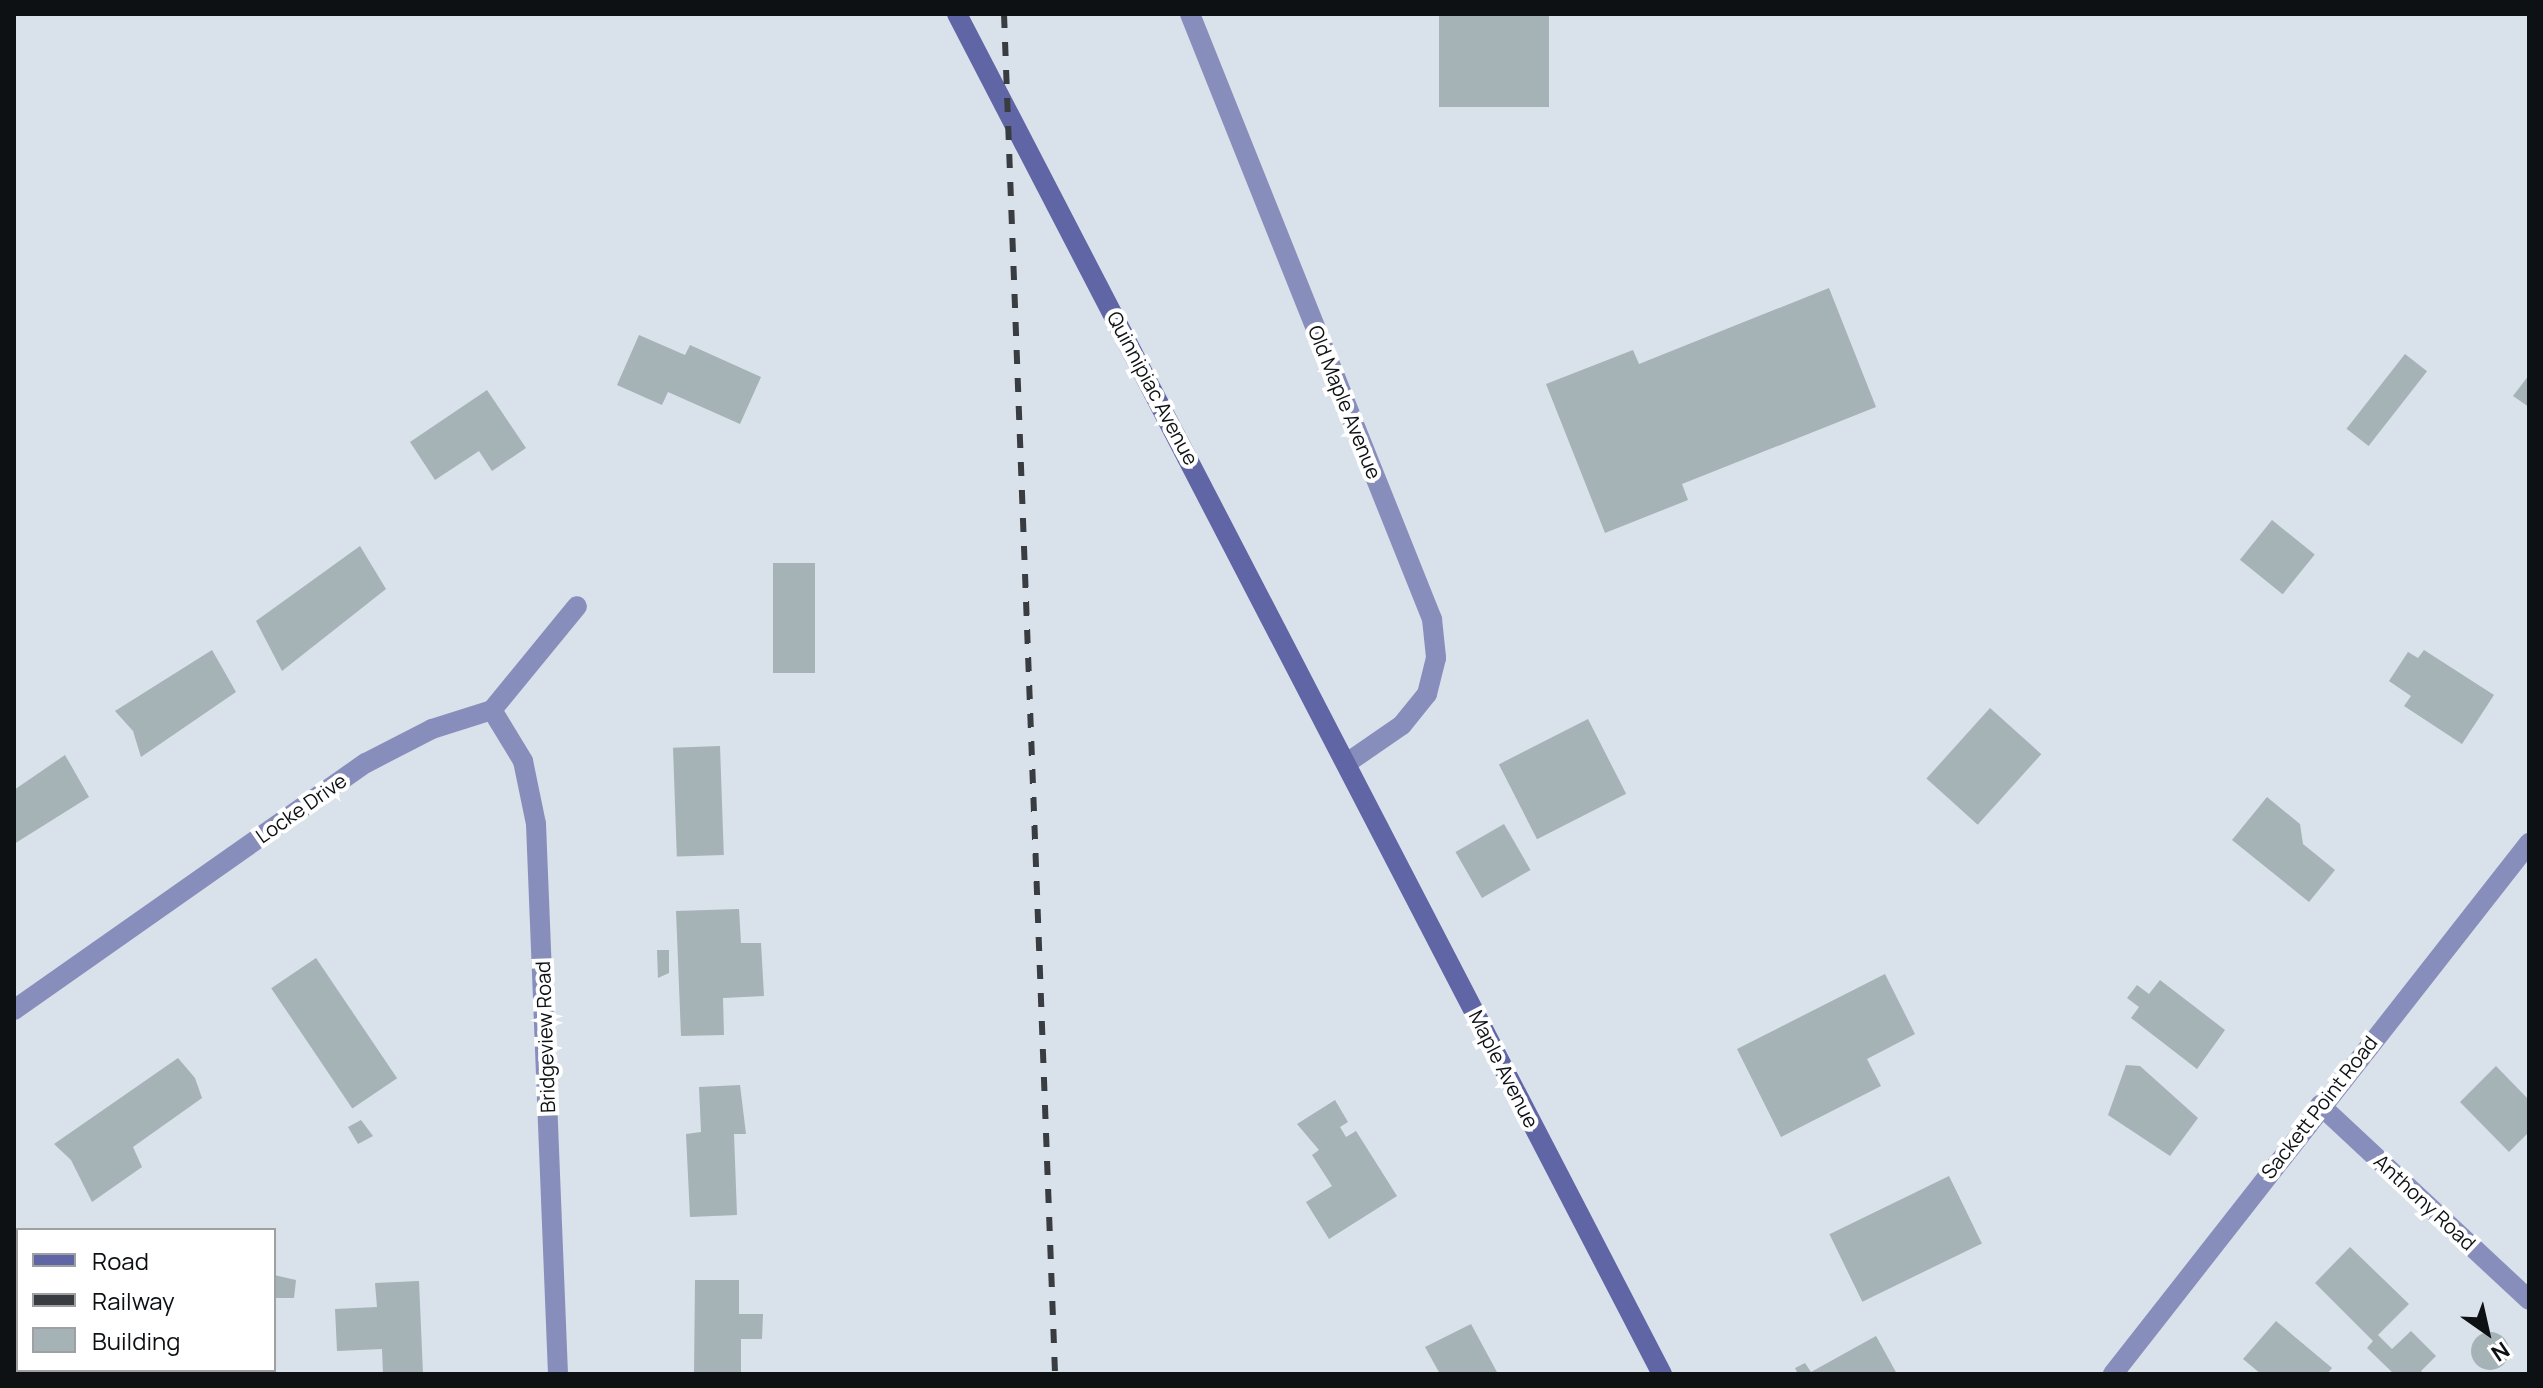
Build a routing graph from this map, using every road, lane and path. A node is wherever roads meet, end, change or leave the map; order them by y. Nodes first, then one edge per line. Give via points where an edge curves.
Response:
1 (1190, 14) edge
2 (959, 19) edge
3 (577, 606) dead end
4 (492, 710) junction
5 (1347, 763) junction
6 (2529, 843) edge
7 (14, 1010) edge
8 (2320, 1105) junction
9 (2529, 1300) edge
10 (558, 1374) edge
11 (1662, 1374) edge
12 (2113, 1374) edge

1 - 5 street, Old Maple Avenue via 1432,619 1436,658 1427,694 1402,725
2 - 5 main road, Quinnipiac Avenue
3 - 4 street
4 - 7 street, Locke Drive via 432,729 366,763
4 - 10 street, Bridgeview Road via 523,761 536,824
5 - 11 main road, Maple Avenue
6 - 8 street, Sackett Point Road
8 - 9 street, Anthony Road
8 - 12 street, Sackett Point Road

